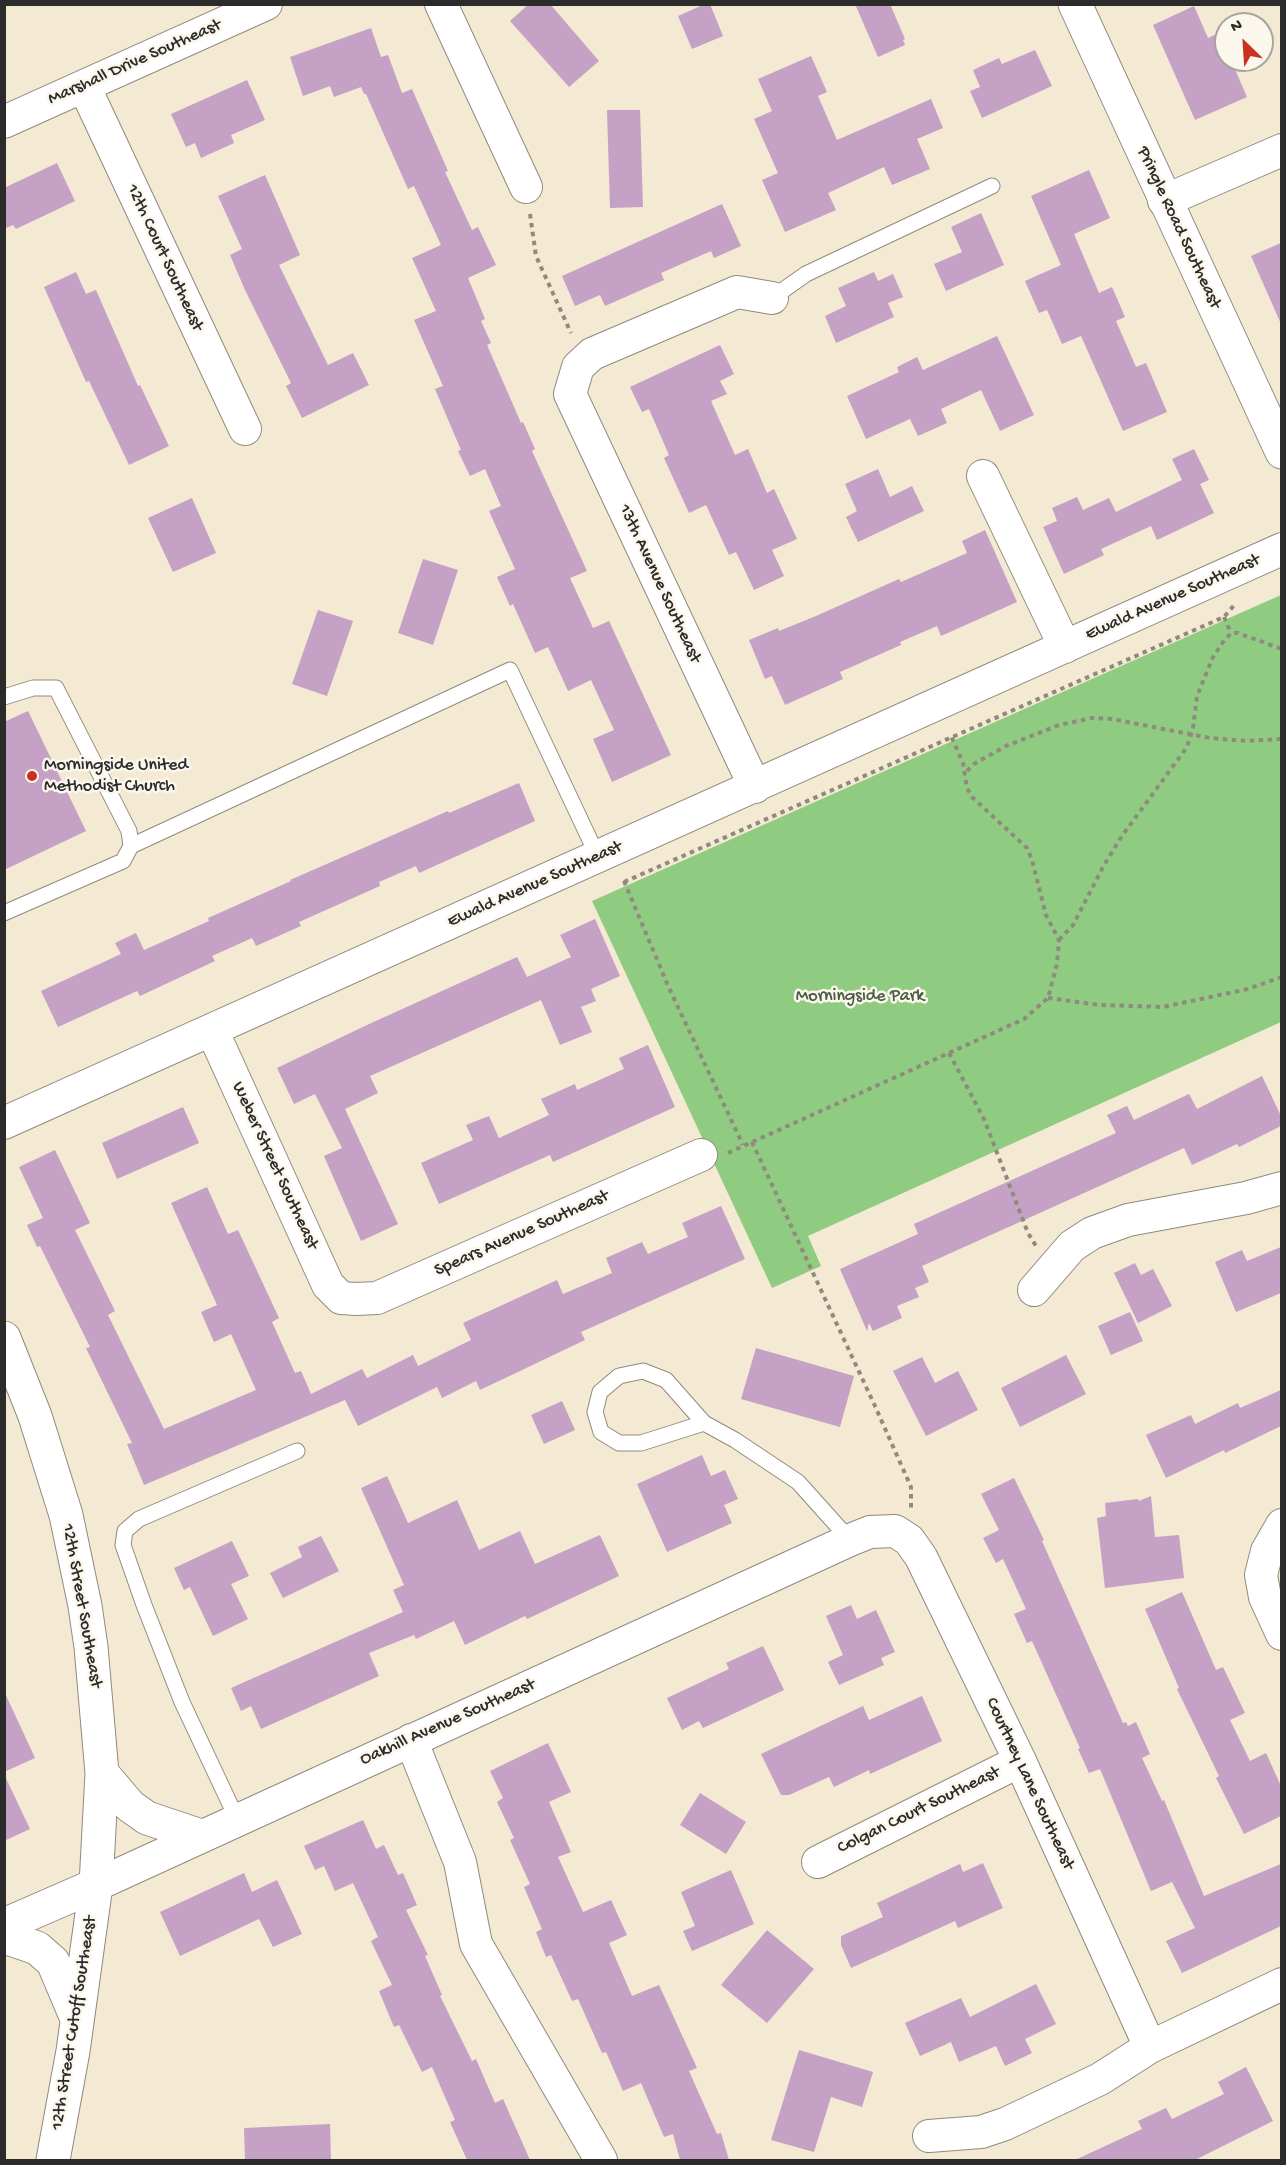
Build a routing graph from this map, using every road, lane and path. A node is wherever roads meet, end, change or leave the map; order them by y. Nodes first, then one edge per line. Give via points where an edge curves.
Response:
1 (266, 4) edge
2 (441, 4) edge
3 (1075, 4) edge
4 (84, 86) junction
5 (4, 122) edge
6 (1281, 150) edge
7 (992, 186) dead end
8 (526, 187) joint
9 (1164, 201) junction
10 (771, 298) joint
11 (578, 370) junction
12 (245, 429) dead end
13 (1281, 452) edge
14 (982, 476) dead end
15 (1281, 549) edge
16 (1244, 596) dead end
17 (1224, 617) junction
18 (1231, 633) junction
19 (1065, 647) junction
20 (1281, 649) edge
21 (4, 697) edge
22 (1192, 735) junction
23 (951, 736) junction
24 (1281, 740) edge
25 (966, 772) junction
26 (755, 787) junction
27 (131, 846) junction
28 (604, 854) junction
29 (624, 882) junction
30 (4, 913) edge
31 (1059, 940) junction
32 (1281, 977) edge
33 (1048, 998) junction
34 (212, 1030) junction
35 (949, 1053) junction
36 (4, 1124) edge
37 (752, 1142) junction
38 (743, 1145) junction
39 (701, 1155) joint
40 (1281, 1188) edge
41 (1042, 1280) joint
42 (341, 1298) joint
43 (4, 1338) edge
44 (704, 1423) junction
45 (297, 1451) dead end
46 (895, 1531) junction
47 (1274, 1538) edge
48 (850, 1540) junction
49 (1281, 1634) edge
50 (411, 1740) junction
51 (1020, 1761) junction
52 (102, 1773) junction
53 (237, 1819) junction
54 (201, 1836) junction
55 (818, 1862) dead end
56 (96, 1885) junction
57 (4, 1924) edge
58 (4, 1936) edge
59 (1281, 1984) edge
60 (77, 2019) junction
61 (1150, 2047) junction
62 (929, 2136) dead end
63 (53, 2160) edge
64 (601, 2160) edge

1 - 4 street, Marshall Drive Southeast
2 - 8 street
3 - 9 main road, Pringle Road Southeast
4 - 5 street, Marshall Drive Southeast
4 - 12 street, 12th Court Southeast
6 - 9 street
7 - 10 lane via 806,274
8 - 11 path via 536,256
9 - 13 main road, Pringle Road Southeast
10 - 11 street via 737,292 592,354
11 - 26 street, 13th Avenue Southeast via 570,394
14 - 19 street, Ewald Avenue Southeast
15 - 19 street, Ewald Avenue Southeast
16 - 17 path
17 - 18 path
17 - 23 path
18 - 20 path
18 - 22 path via 1213,657 1201,687
19 - 26 street, Ewald Avenue Southeast
21 - 27 lane via 33,688 56,688 129,831
22 - 24 path
22 - 25 path via 1112,719 1081,719 1006,746
22 - 31 path via 1181,758 1122,836 1073,925
23 - 25 path
23 - 29 path
25 - 31 path via 972,797 1027,848 1046,915
26 - 28 street, Ewald Avenue Southeast
27 - 28 lane via 510,670
27 - 30 lane via 123,861
28 - 29 path
28 - 34 street, Ewald Avenue Southeast
29 - 38 path
31 - 33 path
32 - 33 path via 1248,989 1163,1007
33 - 35 path via 1024,1019
34 - 36 street, Ewald Avenue Southeast
34 - 42 street, Weber Street Southeast via 328,1285
35 - 37 path
35 - 41 path via 984,1119
37 - 38 path
37 - 46 path via 911,1487 911,1508
38 - 39 path via 716,1158
39 - 42 street, Spears Avenue Southeast via 377,1298
40 - 41 street via 1128,1220 1092,1233 1072,1246
43 - 52 main road, 12th Street Southeast via 66,1515 91,1647
44 - 44 lane via 666,1380 643,1371 619,1376 600,1392 595,1412 601,1432 619,1443 641,1443
44 - 48 lane via 798,1482
45 - 53 lane via 139,1519 125,1531 123,1545 182,1702
46 - 48 street, Oakhill Avenue Southeast via 870,1532
46 - 51 street, Courtney Lane Southeast via 909,1540 921,1557
47 - 49 street via 1261,1575 1265,1597
48 - 50 street, Oakhill Avenue Southeast
50 - 53 street, Oakhill Avenue Southeast
50 - 64 street via 460,1862 476,1944
51 - 55 street, Colgan Court Southeast
51 - 61 street, Courtney Lane Southeast
52 - 54 main road via 130,1806 147,1818
52 - 56 main road, 12th Street Southeast
53 - 54 street, Oakhill Avenue Southeast
54 - 56 street, Oakhill Avenue Southeast
56 - 57 main road, Oakhill Avenue Southeast
56 - 60 main road, 12th Street Cutoff Southeast
58 - 60 main road via 37,1948 53,1962
59 - 61 street
60 - 63 main road, 12th Street Cutoff Southeast
61 - 62 street via 1100,2079 1005,2124 981,2132

